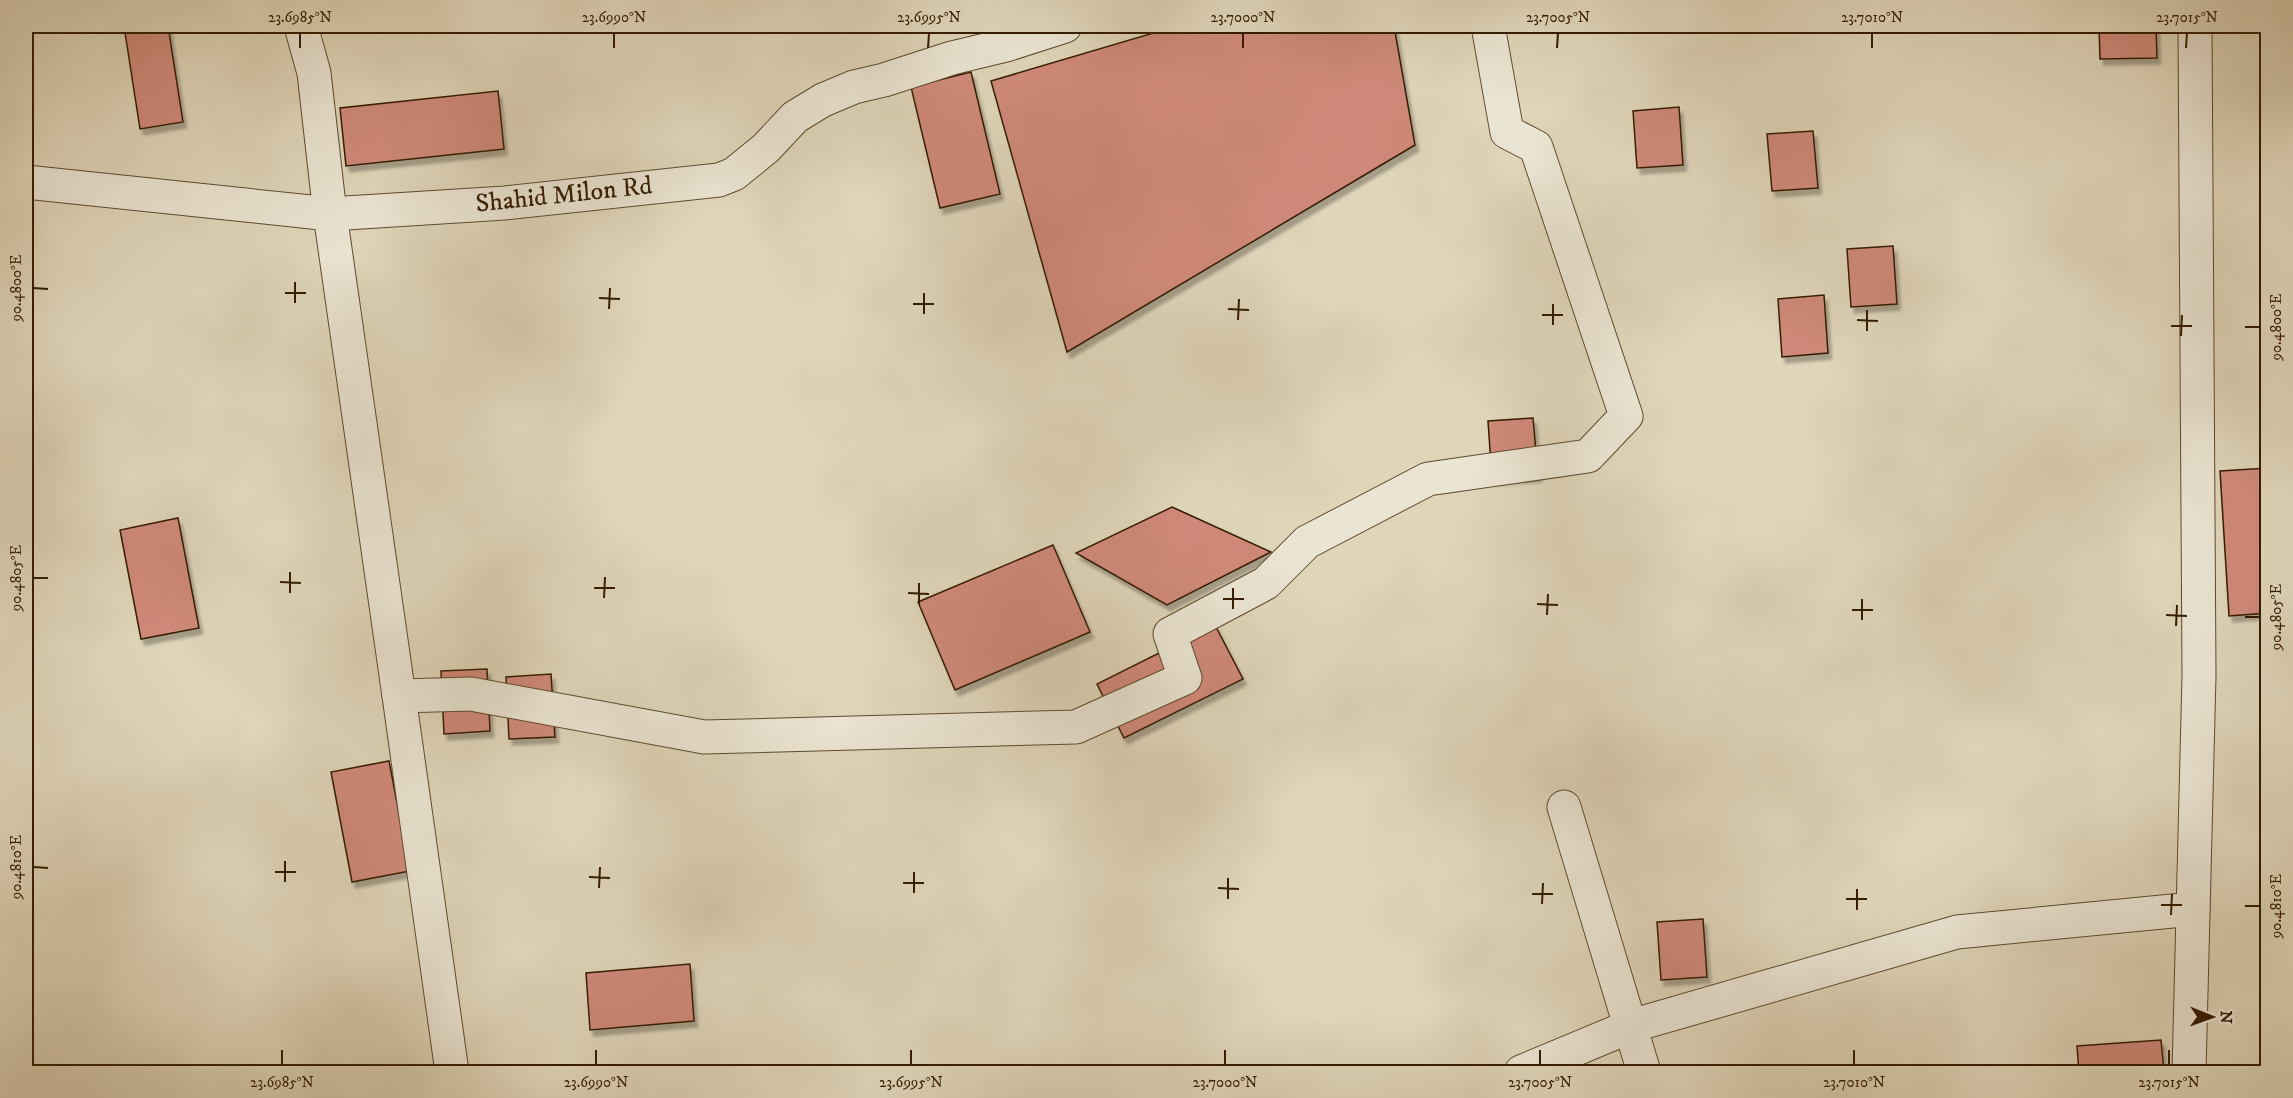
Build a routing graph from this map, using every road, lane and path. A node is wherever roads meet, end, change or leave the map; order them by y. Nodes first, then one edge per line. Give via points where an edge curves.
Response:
1 (300, 26) edge
2 (1065, 26) edge
3 (1488, 26) edge
4 (2195, 26) edge
5 (26, 183) edge
6 (330, 214) junction
7 (399, 696) junction
8 (1564, 807) dead end
9 (2193, 909) junction
10 (1631, 1026) junction
11 (452, 1072) edge
12 (1521, 1072) edge
13 (1644, 1072) edge
14 (2188, 1072) edge

1 - 6 street via 314,73
2 - 6 street, Shahid Milon Rd via 854,87 822,100 795,117 734,174 719,180 505,203
3 - 7 street via 1507,132 1536,147 1626,416 1588,456 1428,479 1307,542 1266,583 1170,634 1185,678 1076,727 705,737 471,694
4 - 9 street via 2199,676
5 - 6 street, Shahid Milon Rd
6 - 7 street
7 - 11 street
8 - 10 street
9 - 10 street via 1957,932
9 - 14 street
10 - 12 street
10 - 13 street

